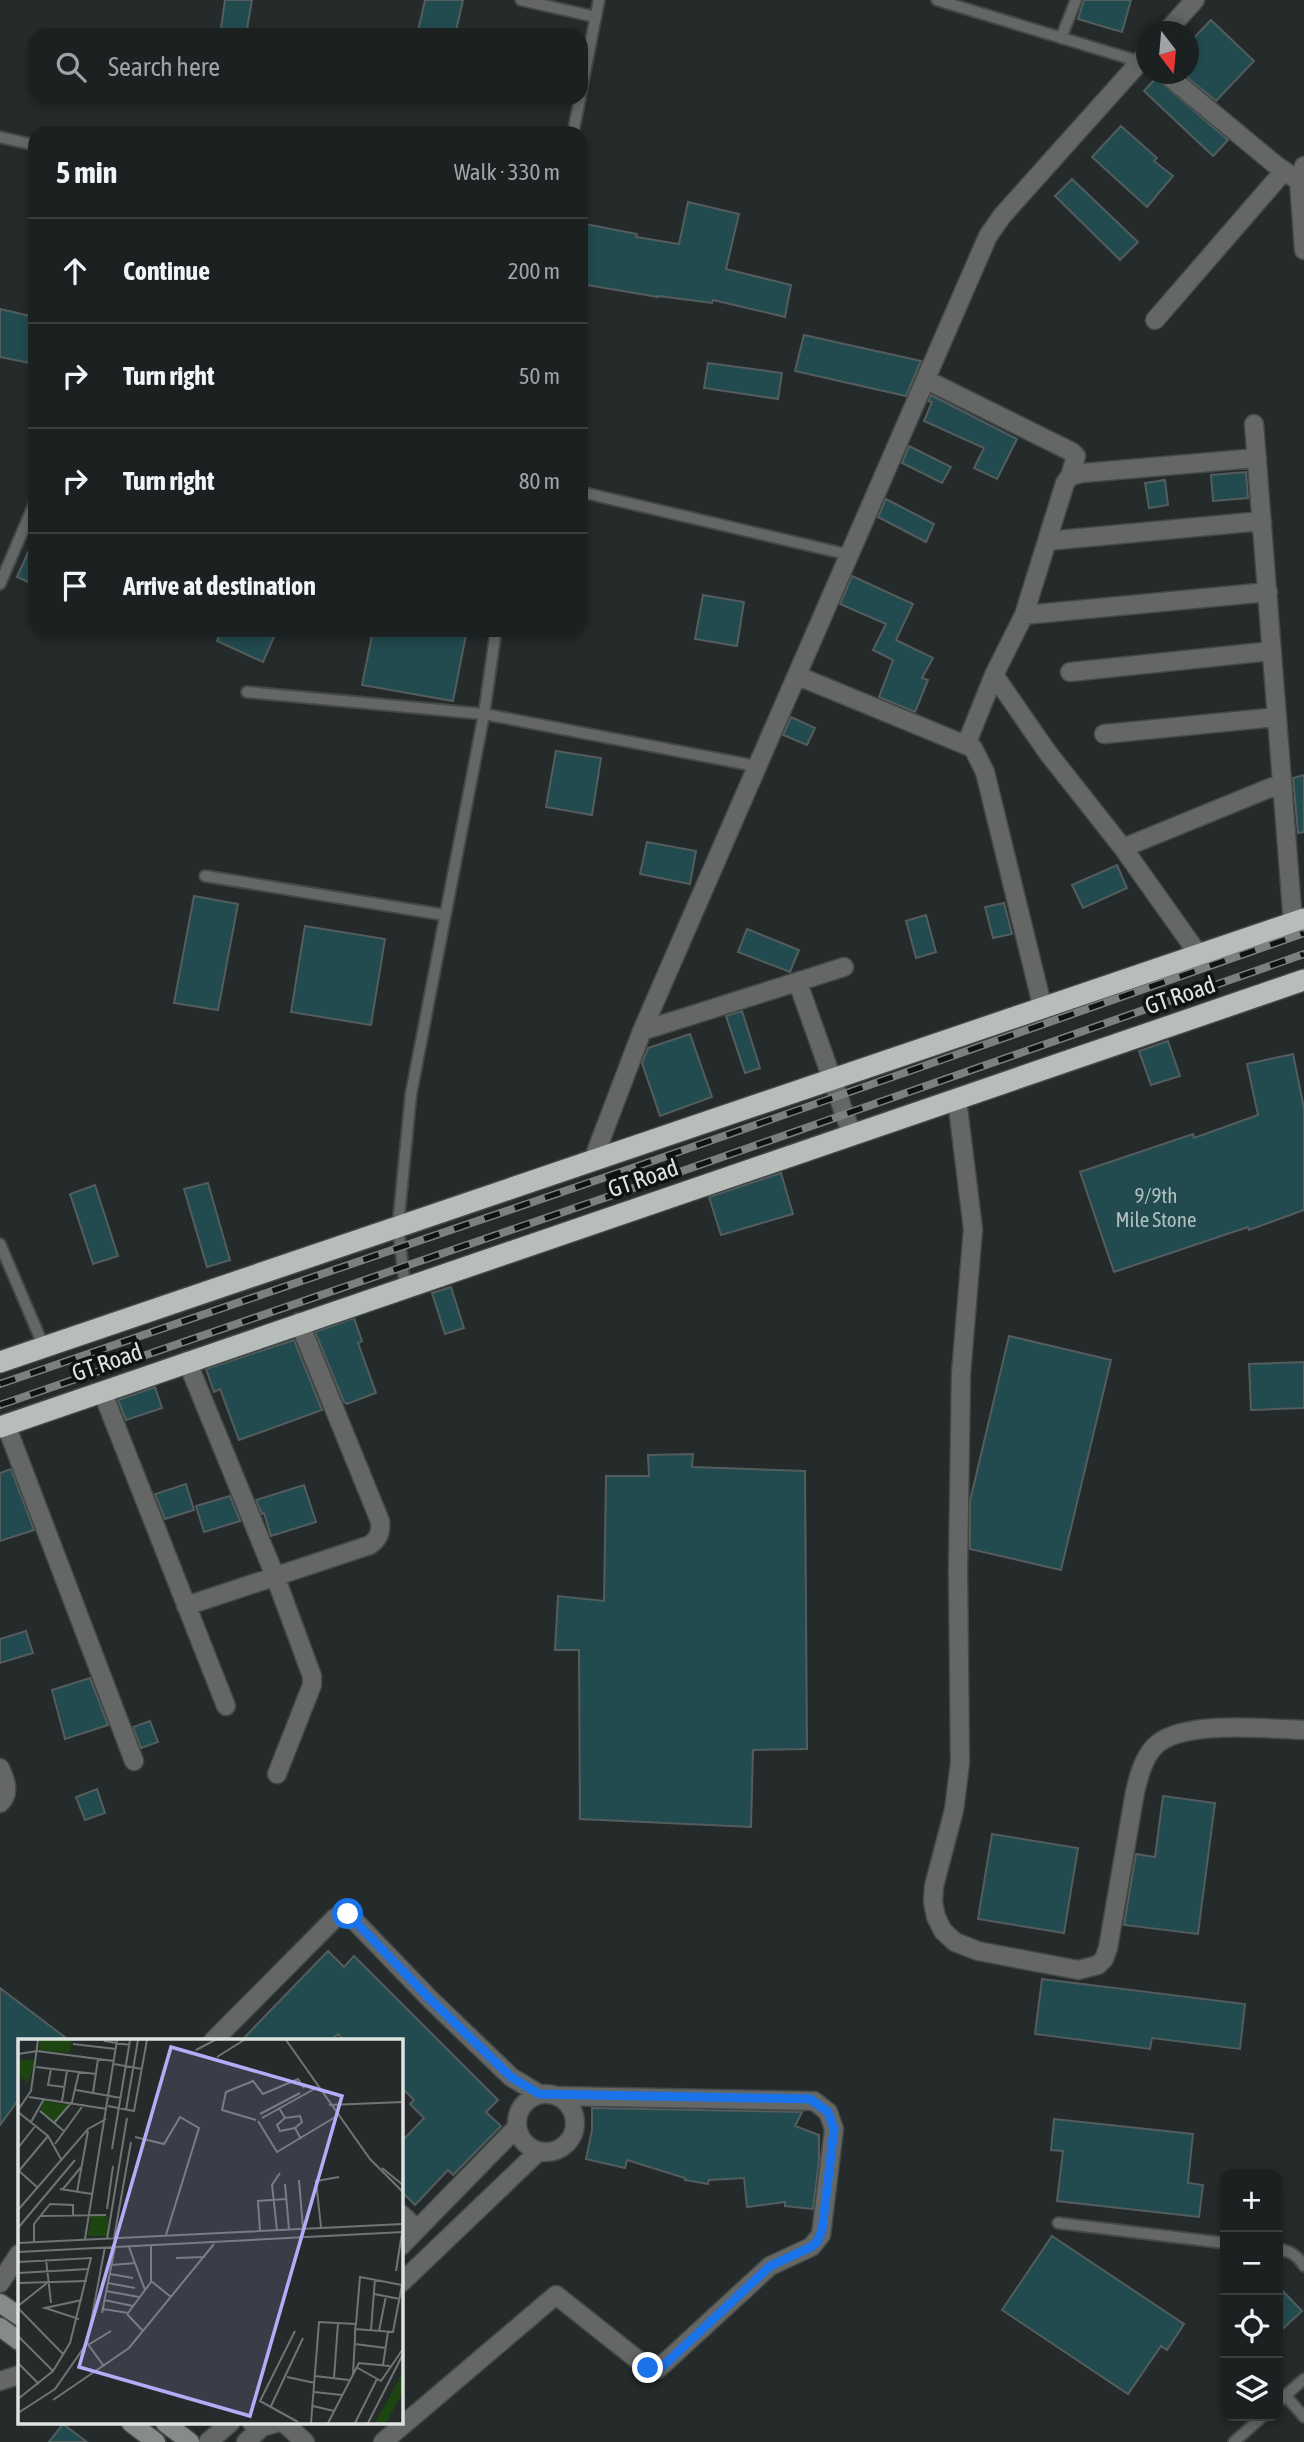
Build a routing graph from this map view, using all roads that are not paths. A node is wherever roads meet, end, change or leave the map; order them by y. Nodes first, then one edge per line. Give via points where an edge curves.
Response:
1 (521, 0) edge
2 (599, 0) edge
3 (937, 0) edge
4 (1076, 0) edge
5 (1195, 0) edge
6 (596, 17) junction
7 (1176, 21) edge
8 (1061, 38) junction
9 (588, 57) edge
10 (1136, 59) edge
11 (1136, 70) edge
12 (1178, 84) edge
13 (579, 105) edge
14 (574, 126) edge
15 (0, 137) edge
16 (28, 143) edge
17 (1284, 170) junction
18 (1302, 174) edge
19 (1304, 250) edge
20 (1155, 320) dead end
21 (927, 380) junction
22 (1255, 424) dead end
23 (1257, 458) junction
24 (1070, 476) junction
25 (588, 494) edge
26 (28, 518) edge
27 (1262, 521) junction
28 (1047, 541) junction
29 (850, 555) junction
30 (0, 584) edge
31 (1268, 592) junction
32 (1024, 615) junction
33 (495, 637) edge
34 (1272, 651) junction
35 (1070, 672) dead end
36 (994, 675) junction
37 (798, 676) junction
38 (247, 692) dead end
39 (484, 715) junction
40 (1277, 717) junction
41 (1104, 734) dead end
42 (966, 745) junction
43 (755, 766) junction
44 (1282, 783) junction
45 (1123, 848) junction
46 (205, 876) dead end
47 (445, 915) junction
48 (1298, 921) edge
49 (1199, 956) junction
50 (844, 967) dead end
51 (1304, 980) edge
52 (798, 983) junction
53 (1044, 1009) junction
54 (642, 1031) junction
55 (831, 1080) junction
56 (957, 1100) junction
57 (852, 1135) junction
58 (593, 1160) junction
59 (398, 1226) junction
60 (0, 1244) edge
61 (405, 1286) junction
62 (299, 1322) junction
63 (44, 1347) junction
64 (187, 1362) junction
65 (0, 1363) edge
66 (102, 1391) junction
67 (3, 1426) edge
68 (275, 1576) junction
69 (186, 1606) junction
70 (226, 1706) dead end
71 (1304, 1730) edge
72 (134, 1761) dead end
73 (0, 1768) edge
74 (277, 1774) dead end
75 (0, 1802) edge
76 (215, 2039) edge
77 (539, 2094) junction
78 (558, 2096) junction
79 (517, 2127) junction
80 (539, 2151) junction
81 (402, 2215) edge
82 (1058, 2223) dead end
83 (417, 2229) junction
84 (1220, 2242) edge
85 (402, 2245) edge
86 (1283, 2250) edge
87 (18, 2256) edge
88 (1304, 2266) edge
89 (402, 2282) edge
90 (0, 2283) edge
91 (0, 2303) edge
92 (18, 2315) edge
93 (0, 2327) edge
94 (18, 2340) edge
95 (18, 2375) edge
96 (1304, 2379) edge
97 (0, 2381) edge
98 (1283, 2397) edge
99 (1283, 2401) edge
100 (1304, 2417) edge
101 (1257, 2421) edge
102 (132, 2424) edge
103 (166, 2424) edge
104 (229, 2424) edge
105 (263, 2424) edge
106 (285, 2424) edge
107 (156, 2442) edge
108 (190, 2442) edge
109 (208, 2442) edge
110 (246, 2442) edge
111 (305, 2442) edge
112 (383, 2442) edge
113 (1234, 2442) edge

1 - 6 lane
2 - 6 lane
3 - 8 lane
4 - 8 lane
5 - 7 street
6 - 9 lane
8 - 10 lane
11 - 21 street via 988,236
12 - 17 street
13 - 14 lane
15 - 16 lane
17 - 18 street
17 - 20 street
18 - 19 street
21 - 24 street via 1072,452 1077,461
21 - 29 street
22 - 23 street
23 - 24 street
23 - 27 street
24 - 28 street
25 - 29 lane
26 - 30 lane
27 - 28 street
27 - 31 street
28 - 32 street
29 - 37 street
31 - 32 street
31 - 34 street
32 - 36 street
33 - 39 lane
34 - 35 street
34 - 40 street
36 - 42 street
36 - 45 street
37 - 42 street
37 - 43 street
38 - 39 lane
39 - 43 lane
39 - 47 lane
40 - 41 street
40 - 44 street
42 - 53 street via 973,748 985,772
43 - 54 street
44 - 45 street
44 - 48 street
45 - 49 street
46 - 47 lane
47 - 59 lane via 411,1094
48 - 49 highway, GT Road
49 - 53 highway, GT Road
50 - 52 street
51 - 56 highway, GT Road
52 - 54 street
52 - 55 street
53 - 55 highway, GT Road
54 - 58 street
55 - 57 street
55 - 58 highway, GT Road
56 - 57 highway, GT Road
56 - 71 street via 973,1229 961,1388 960,1763 933,1902 943,1931 955,1942 978,1951 1078,1970 1098,1965 1108,1948 1135,1792 1155,1746 1187,1730
57 - 61 highway, GT Road
58 - 59 highway, GT Road
59 - 61 lane
59 - 63 highway, GT Road
60 - 63 lane
61 - 62 highway, GT Road
62 - 64 highway, GT Road
62 - 68 street via 381,1532 370,1545
63 - 65 highway, GT Road
64 - 66 highway, GT Road
64 - 68 street
66 - 67 highway, GT Road
66 - 69 street
67 - 72 street
68 - 69 street
68 - 74 street via 309,1663 312,1685
69 - 70 street
73 - 75 street via 7,1791
76 - 77 street via 335,1918 348,1914 511,2077
77 - 78 street
77 - 79 street via 523,2104
78 - 80 street via 572,2108 576,2127 566,2144
78 - 112 street via 814,2101 828,2112 834,2129 821,2235 811,2247 770,2266 658,2369 648,2368 556,2295
79 - 80 street via 523,2141
79 - 83 street
80 - 89 street
81 - 83 street
82 - 84 lane
83 - 85 street
86 - 88 lane via 1297,2256
87 - 90 street
91 - 92 street
93 - 94 street
95 - 97 street
96 - 98 lane
99 - 100 lane
101 - 113 lane
102 - 107 street
103 - 108 street
104 - 109 street
105 - 110 street
106 - 111 street

